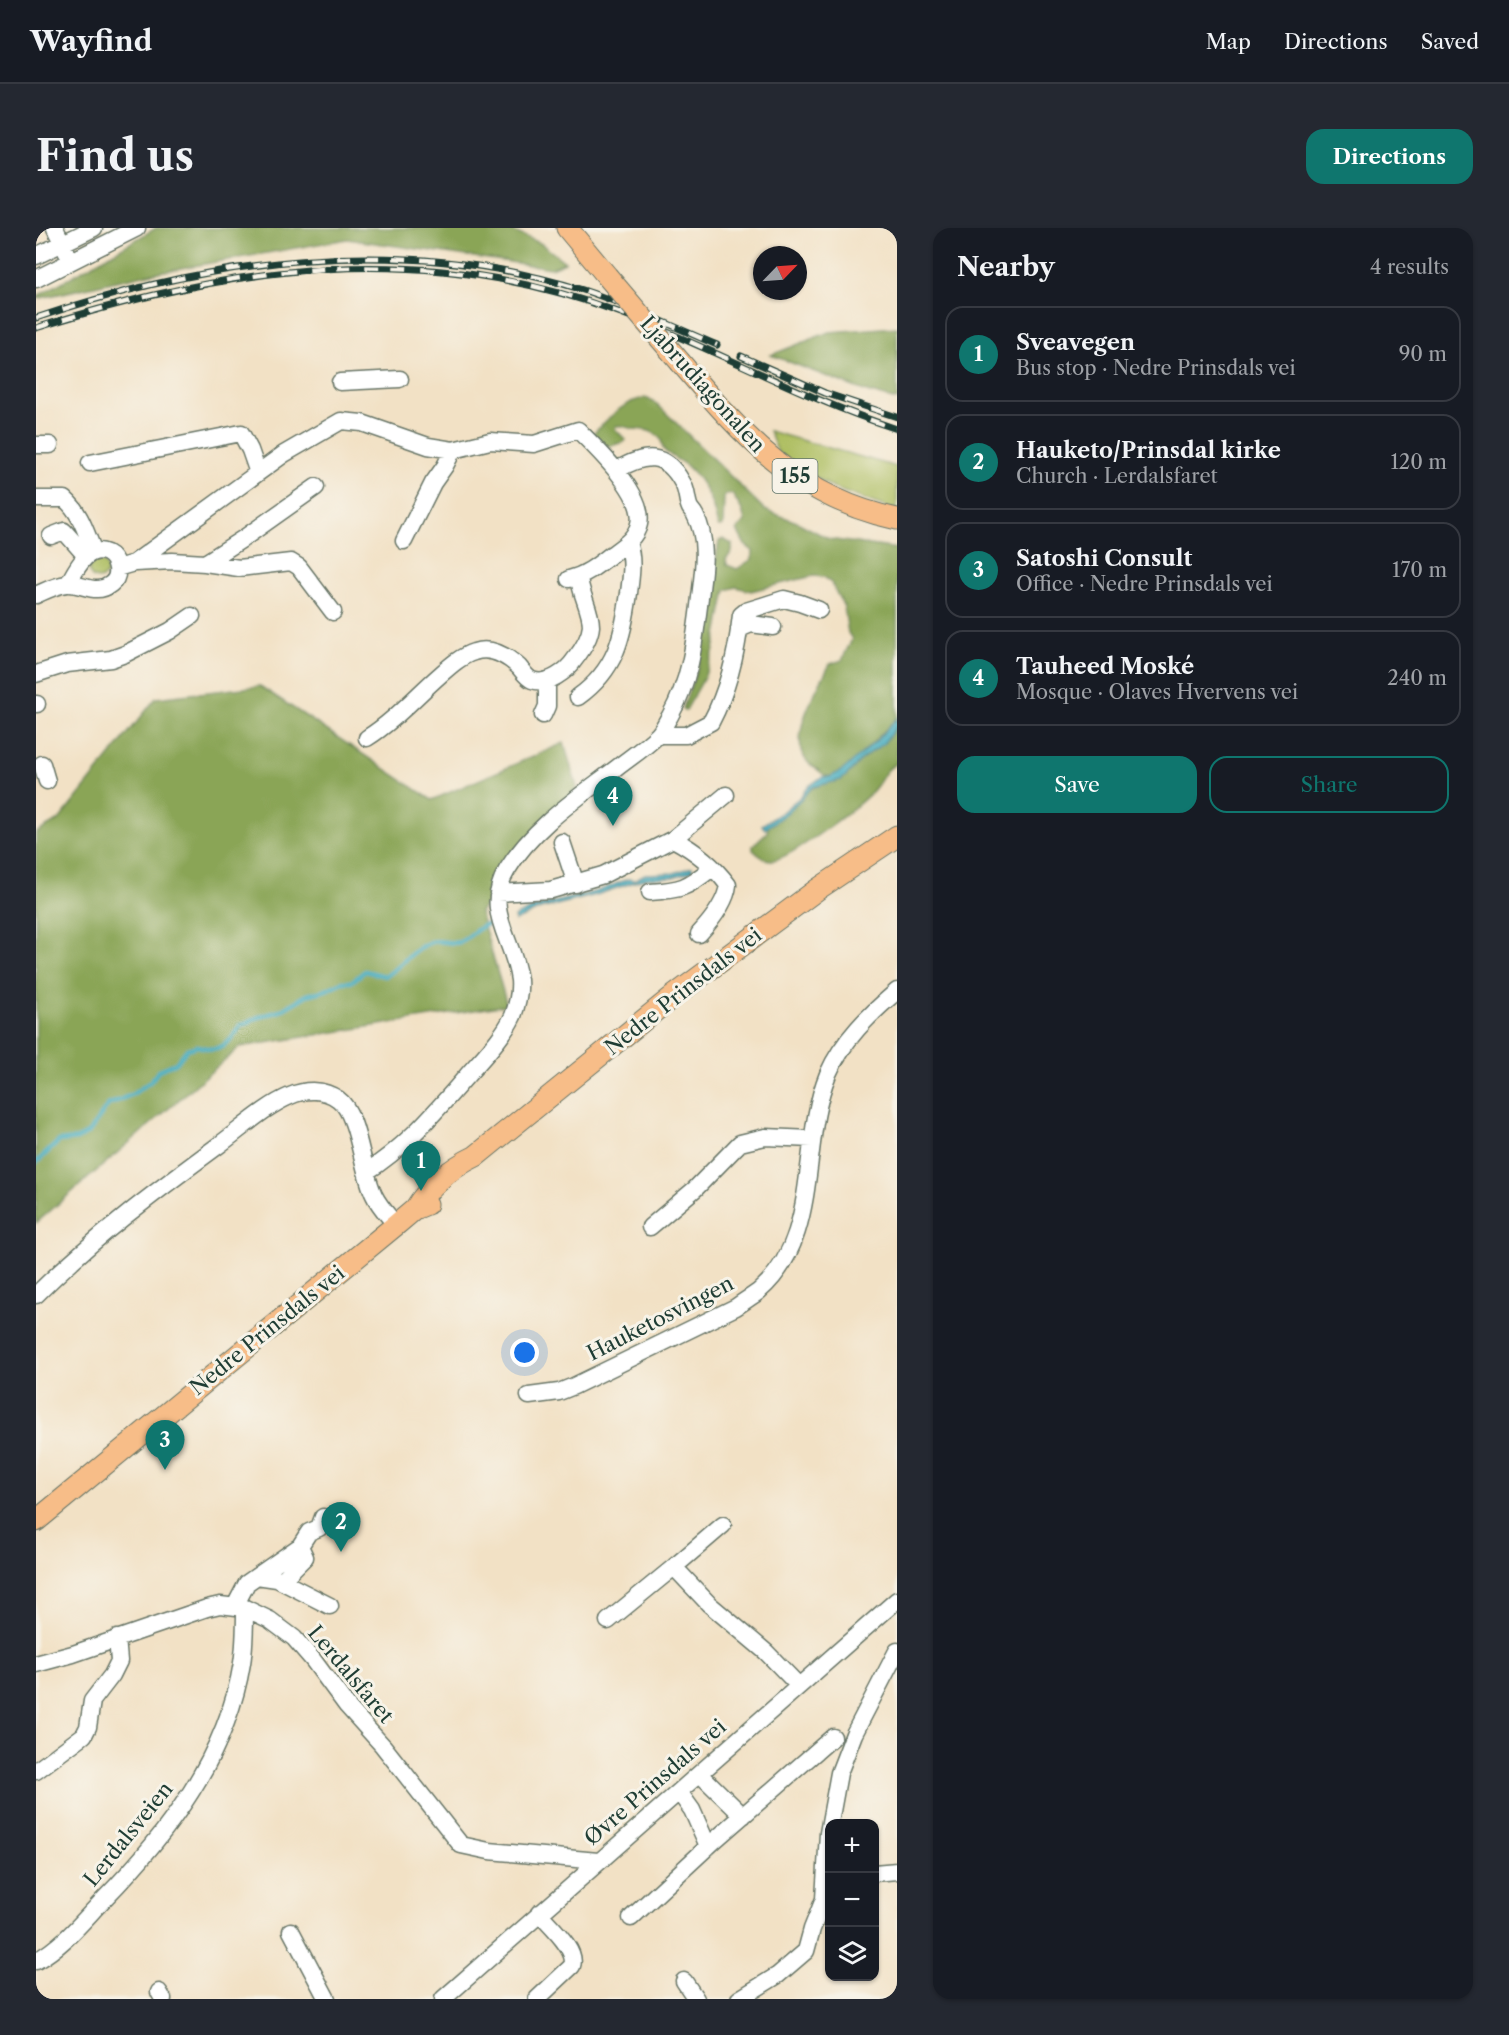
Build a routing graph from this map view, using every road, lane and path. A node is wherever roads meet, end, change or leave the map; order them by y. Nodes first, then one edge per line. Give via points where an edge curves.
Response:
1 (94, 228) edge
2 (136, 228) edge
3 (550, 228) edge
4 (569, 230) edge
5 (58, 236) edge
6 (36, 256) edge
7 (71, 262) junction
8 (36, 279) edge
9 (400, 379) dead end
10 (340, 382) dead end
11 (453, 450) junction
12 (90, 463) dead end
13 (617, 470) junction
14 (258, 473) junction
15 (316, 487) dead end
16 (36, 499) edge
17 (897, 519) edge
18 (51, 536) dead end
19 (404, 541) dead end
20 (628, 543) junction
21 (90, 554) junction
22 (205, 562) junction
23 (134, 563) junction
24 (117, 568) junction
25 (68, 584) junction
26 (36, 595) edge
27 (819, 610) dead end
28 (333, 612) dead end
29 (192, 616) dead end
30 (773, 627) dead end
31 (739, 629) junction
32 (36, 674) edge
33 (547, 680) junction
34 (578, 697) dead end
35 (543, 715) dead end
36 (658, 735) junction
37 (367, 738) dead end
38 (44, 764) edge
39 (48, 781) dead end
40 (726, 795) dead end
41 (897, 836) edge
42 (673, 839) junction
43 (562, 842) dead end
44 (712, 868) junction
45 (576, 884) junction
46 (650, 892) dead end
47 (498, 893) junction
48 (699, 934) dead end
49 (897, 991) edge
50 (812, 1139) junction
51 (366, 1172) junction
52 (396, 1225) junction
53 (650, 1227) dead end
54 (39, 1284) edge
55 (529, 1396) dead end
56 (323, 1517) dead end
57 (36, 1521) edge
58 (723, 1525) dead end
59 (300, 1546) junction
60 (674, 1567) junction
61 (257, 1576) junction
62 (277, 1579) junction
63 (897, 1600) edge
64 (330, 1606) dead end
65 (240, 1607) junction
66 (608, 1621) dead end
67 (117, 1638) junction
68 (897, 1651) edge
69 (36, 1664) edge
70 (799, 1686) junction
71 (833, 1737) dead end
72 (36, 1770) edge
73 (700, 1774) junction
74 (679, 1792) junction
75 (743, 1816) junction
76 (830, 1819) edge
77 (708, 1846) junction
78 (598, 1861) junction
79 (897, 1871) edge
80 (826, 1873) edge
81 (879, 1873) edge
82 (539, 1913) junction
83 (631, 1917) dead end
84 (291, 1931) dead end
85 (36, 1961) edge
86 (684, 1981) dead end
87 (327, 1999) edge
88 (443, 1999) edge
89 (537, 1999) edge
90 (696, 1999) edge
91 (739, 1999) edge

1 - 5 street
2 - 7 street
3 - 4 main road, 155
4 - 17 main road, Ljabrudiagonalen / 155, bridge via 743,434 806,483 842,502
5 - 6 street
5 - 7 street
7 - 8 street
9 - 10 street
11 - 13 street via 490,441 534,444 578,430
11 - 14 street via 345,420
11 - 19 street
12 - 14 street via 241,433
13 - 20 street via 640,513 639,524
13 - 36 street via 648,458 664,461 677,472 687,489 703,547 696,636 688,678
14 - 23 street
15 - 22 street
16 - 21 street via 65,499 70,503 82,523
18 - 21 street via 64,531
20 - 33 street via 574,578 590,616 590,632 574,661
20 - 34 street via 632,563 621,638 608,667
21 - 24 street via 99,551 110,555
21 - 25 street
22 - 23 street
22 - 28 street via 239,568 296,563
23 - 24 street
24 - 25 street via 115,580 100,590
25 - 26 street
27 - 31 street via 783,599 746,611 741,615
29 - 32 street via 125,654
30 - 31 street via 751,624
31 - 36 street via 728,678 711,722 686,735
33 - 35 street
33 - 37 street via 530,679 500,653 472,652
36 - 47 street via 540,831 506,871
38 - 39 street
40 - 42 street
41 - 52 main road, Nedre Prinsdals vei via 680,991 476,1156 466,1173 431,1202
42 - 44 street
42 - 45 street via 603,875
43 - 45 street
44 - 46 street via 682,888
44 - 48 street via 728,885 727,891 713,920
45 - 47 street via 535,892
47 - 51 street via 500,924 519,980 513,1016 494,1045 406,1143
49 - 50 street, Hauketosvingen via 874,1011 838,1056 828,1075
50 - 53 street via 765,1137 740,1143
50 - 55 street, Hauketosvingen via 797,1232 780,1266 759,1291 736,1307 574,1386
51 - 52 street via 374,1196
51 - 54 street via 354,1120 344,1104 335,1096 315,1090 290,1096 143,1201
52 - 57 main road, Nedre Prinsdals vei
56 - 59 street via 319,1528 309,1532
58 - 60 street
59 - 61 street
59 - 62 street via 305,1557 287,1575
60 - 66 street
60 - 70 street
61 - 62 street
61 - 65 street via 247,1583
62 - 64 street
63 - 70 street, Øvre Prinsdals vei
65 - 67 street via 207,1608
65 - 78 street, Lerdalsfaret via 278,1625 302,1647 461,1845
65 - 85 street, Lerdalsveien via 242,1663 233,1698 209,1760 189,1796 127,1876 67,1939
67 - 69 street
67 - 72 street via 119,1661 92,1701 84,1734
68 - 76 street via 846,1750
70 - 73 street, Øvre Prinsdals vei
71 - 75 street
73 - 74 street, Øvre Prinsdals vei
73 - 75 street
74 - 77 street
74 - 78 street, Øvre Prinsdals vei
75 - 77 street
77 - 83 street
78 - 82 street, Øvre Prinsdals vei
79 - 81 street
80 - 91 street via 824,1899 806,1951 778,1975
82 - 88 street, Øvre Prinsdals vei
82 - 89 street via 574,1960
84 - 87 street
86 - 90 street

